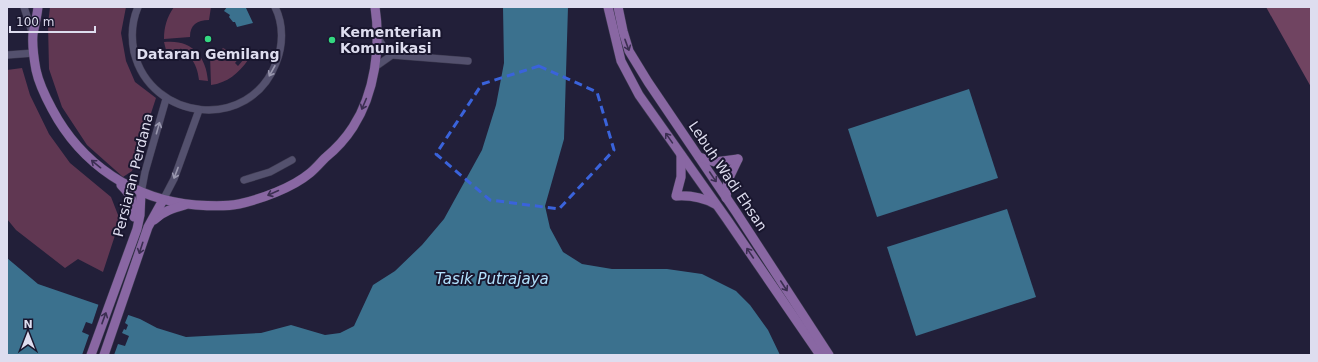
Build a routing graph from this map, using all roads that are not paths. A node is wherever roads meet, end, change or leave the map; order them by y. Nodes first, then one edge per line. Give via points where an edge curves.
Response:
1 (24, 7) edge
2 (38, 7) edge
3 (138, 7) edge
4 (275, 7) edge
5 (375, 7) edge
6 (602, 7) edge
7 (608, 7) edge
8 (618, 7) edge
9 (610, 20) junction
10 (33, 35) junction
11 (378, 38) junction
12 (34, 53) junction
13 (7, 55) edge
14 (392, 55) junction
15 (468, 61) dead end
16 (375, 67) junction
17 (166, 98) junction
18 (199, 110) junction
19 (682, 155) junction
20 (698, 157) junction
21 (292, 160) dead end
22 (112, 176) junction
23 (244, 180) dead end
24 (141, 192) junction
25 (726, 198) junction
26 (163, 200) junction
27 (187, 204) junction
28 (716, 204) junction
29 (148, 227) junction
30 (132, 241) junction
31 (91, 355) edge
32 (104, 355) edge
33 (820, 355) edge
34 (829, 355) edge

1 - 10 street
2 - 10 main road
3 - 17 street via 132,29 136,61 150,84
4 -> 18 street via 281,25 281,40 274,69 265,82 243,101 221,108
5 - 11 main road
6 - 9 main road
7 - 9 main road
8 -> 20 main road, Lebuh Wadi Ehsan via 629,51
19 -> 9 main road, Lebuh Wadi Ehsan via 639,95 621,61
10 - 12 main road
11 - 14 street
11 - 16 main road
12 - 13 street
22 -> 12 main road via 94,163 68,136 42,89
14 - 15 street
14 - 16 street
16 -> 27 main road via 367,97 354,126 309,174 271,194 238,204
17 - 18 street via 182,106
24 -> 17 street, Persiaran Perdana
18 -> 26 street via 174,179
19 - 28 main road, Lebuh Wadi Ehsan
19 - 28 main road via 681,177 676,196 699,197
20 -> 25 main road, Lebuh Wadi Ehsan
20 - 25 main road via 716,162 738,159 728,180
21 - 23 street via 270,172
22 - 24 main road
22 - 30 main road via 129,193 134,205
24 - 26 main road
24 - 30 main road, Persiaran Perdana via 140,215
25 -> 34 main road, Lebuh Wadi Ehsan
26 - 27 main road
26 - 29 main road, Persiaran Perdana
27 - 29 main road via 166,211
33 -> 28 main road, Lebuh Wadi Ehsan
29 -> 32 main road, Persiaran Perdana
31 -> 30 main road, Persiaran Perdana

